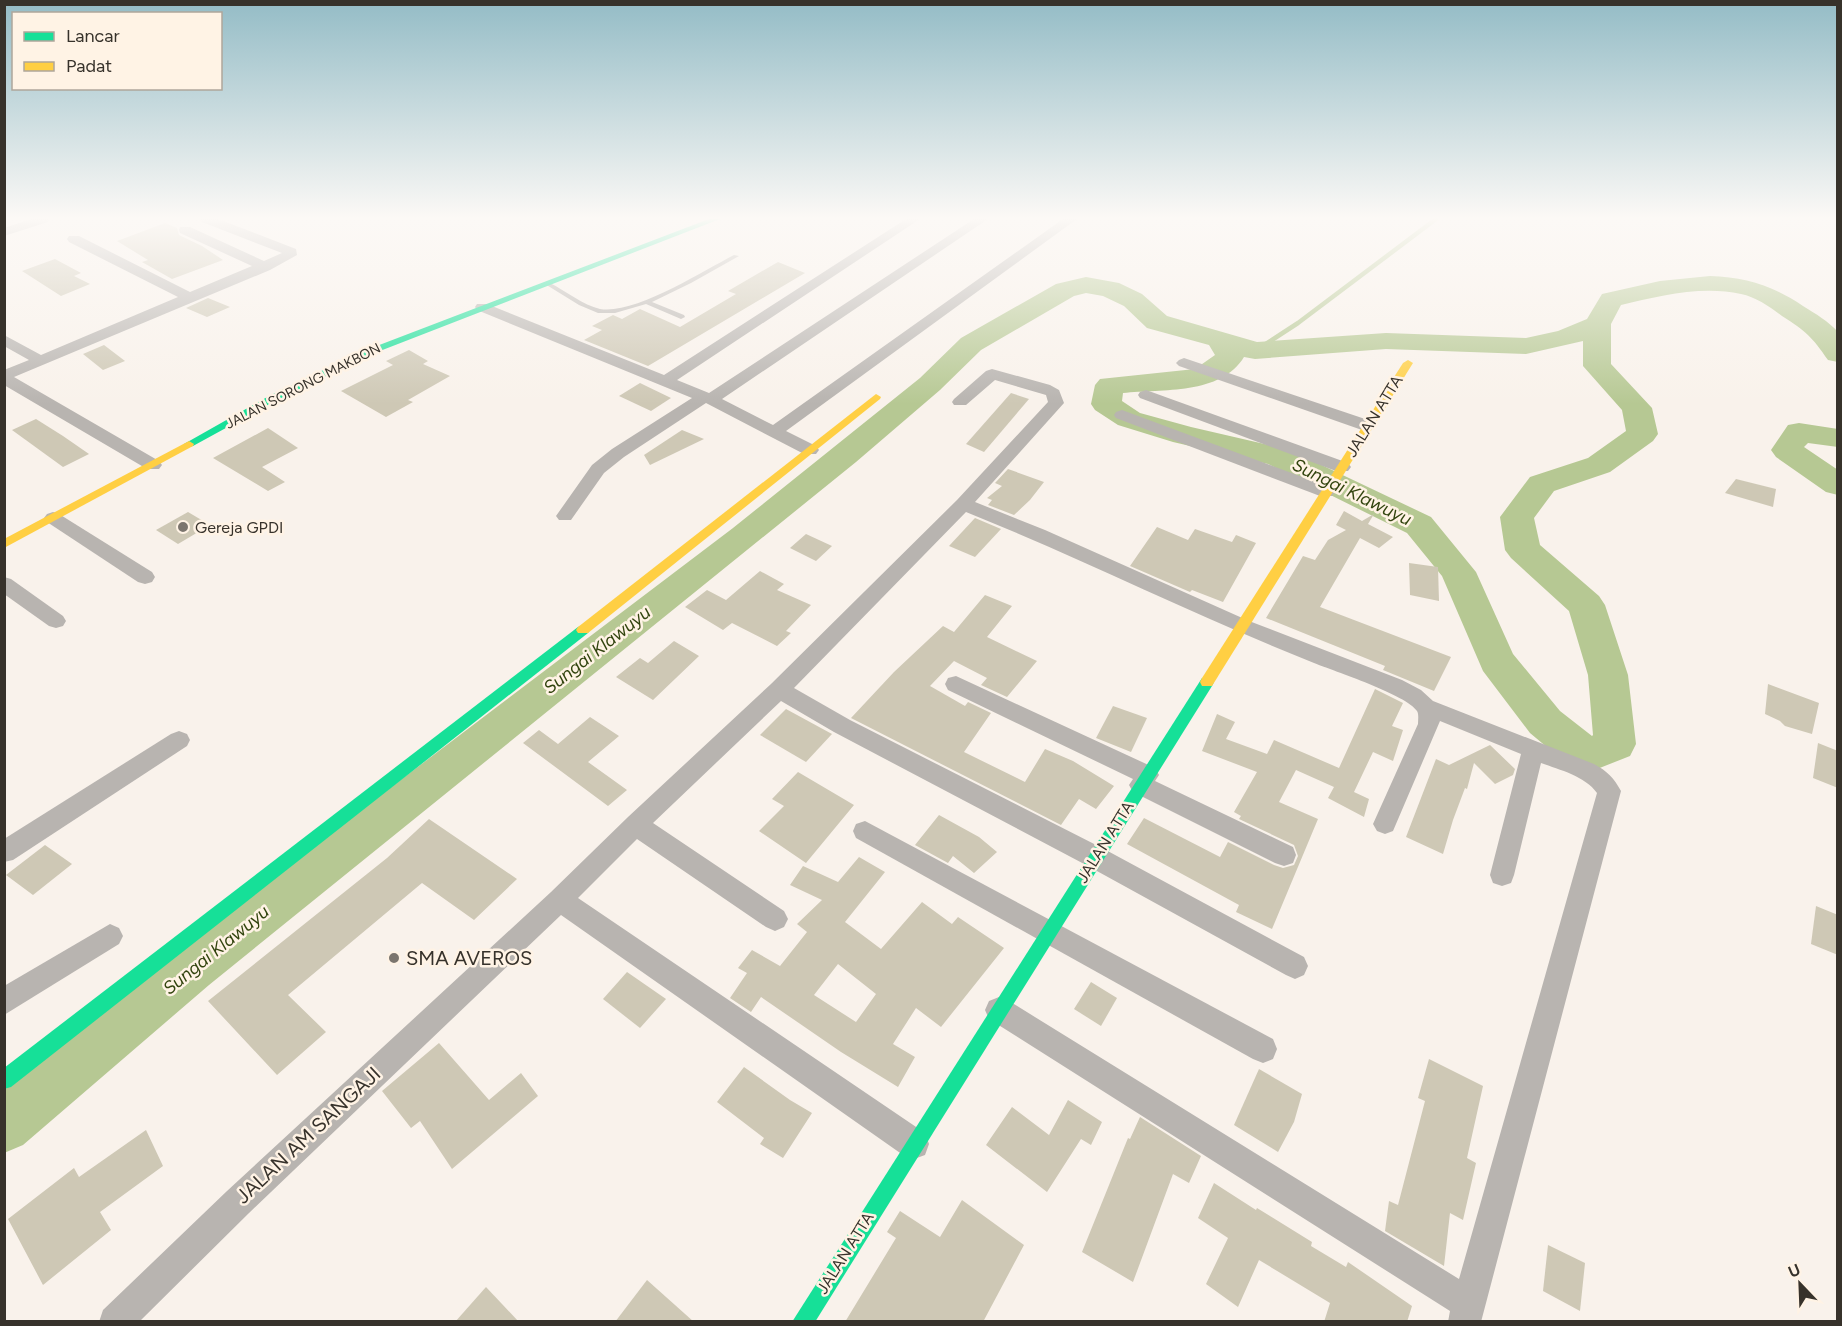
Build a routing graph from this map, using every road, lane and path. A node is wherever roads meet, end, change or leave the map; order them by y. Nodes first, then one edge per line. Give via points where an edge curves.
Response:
1 (156, 281) edge
2 (231, 281) edge
3 (556, 281) edge
4 (687, 281) edge
5 (819, 281) edge
6 (887, 281) edge
7 (985, 281) edge
8 (548, 284) junction
9 (190, 298) junction
10 (645, 302) junction
11 (482, 308) junction
12 (681, 317) dead end
13 (4, 339) edge
14 (41, 361) junction
15 (1184, 363) dead end
16 (1408, 363) dead end
17 (4, 377) edge
18 (665, 381) junction
19 (1146, 395) dead end
20 (876, 397) dead end
21 (707, 398) junction
22 (960, 402) dead end
23 (1122, 415) dead end
24 (1368, 426) junction
25 (775, 431) junction
26 (810, 450) junction
27 (153, 465) junction
28 (1342, 467) junction
29 (1326, 492) junction
30 (963, 504) junction
31 (565, 516) dead end
32 (53, 518) junction
33 (4, 544) edge
34 (145, 577) dead end
35 (4, 584) edge
36 (56, 621) dead end
37 (1242, 626) junction
38 (956, 684) dead end
39 (779, 690) junction
40 (1427, 707) junction
41 (179, 740) dead end
42 (1533, 750) junction
43 (1144, 780) junction
44 (636, 824) junction
45 (1385, 824) dead end
46 (865, 831) dead end
47 (4, 852) edge
48 (1284, 855) dead end
49 (1095, 857) junction
50 (1502, 875) dead end
51 (560, 900) junction
52 (775, 919) dead end
53 (1048, 932) junction
54 (110, 936) dead end
55 (1295, 966) dead end
56 (4, 1002) edge
57 (999, 1010) junction
58 (1263, 1049) dead end
59 (4, 1080) edge
60 (914, 1144) junction
61 (1466, 1313) edge
62 (115, 1322) edge
63 (802, 1322) edge

1 - 9 street
2 - 9 street
3 - 8 main road, JALAN SORONG MAKBON
4 - 10 lane
5 - 18 street
6 - 21 street
7 - 25 street
8 - 10 lane via 598,311
8 - 11 main road, JALAN SORONG MAKBON
9 - 14 street
10 - 12 lane
11 - 18 street
11 - 27 main road, JALAN SORONG MAKBON via 318,375
13 - 14 street
14 - 17 street
15 - 24 street
16 - 24 main road, JALAN ATTA
17 - 27 street
18 - 21 street
19 - 28 street
20 - 26 main road
21 - 25 street
21 - 31 street via 598,469
22 - 30 street, JALAN AM SANGAJI via 992,374 1044,388 1053,393 1056,403
23 - 29 street
24 - 28 main road, JALAN ATTA
25 - 26 street
26 - 59 main road
27 - 32 main road, JALAN SORONG MAKBON
28 - 29 main road, JALAN ATTA
29 - 37 main road, JALAN ATTA
30 - 37 street
30 - 39 street, JALAN AM SANGAJI
32 - 33 main road, JALAN SORONG MAKBON
32 - 34 street
35 - 36 street
37 - 40 street via 1394,686
37 - 43 main road, JALAN ATTA
38 - 43 street
39 - 44 street, JALAN AM SANGAJI
39 - 49 street via 935,776
40 - 42 street
40 - 45 street via 1429,724
41 - 47 street
42 - 50 street
42 - 61 street via 1586,771 1600,779 1609,791
43 - 48 street
43 - 49 main road, JALAN ATTA
44 - 51 street, JALAN AM SANGAJI
44 - 52 street
46 - 53 street
49 - 53 main road, JALAN ATTA
49 - 55 street
51 - 60 street
51 - 62 street, JALAN AM SANGAJI
53 - 57 main road, JALAN ATTA
53 - 58 street
54 - 56 street
57 - 60 main road, JALAN ATTA
57 - 61 street
60 - 63 main road, JALAN ATTA

